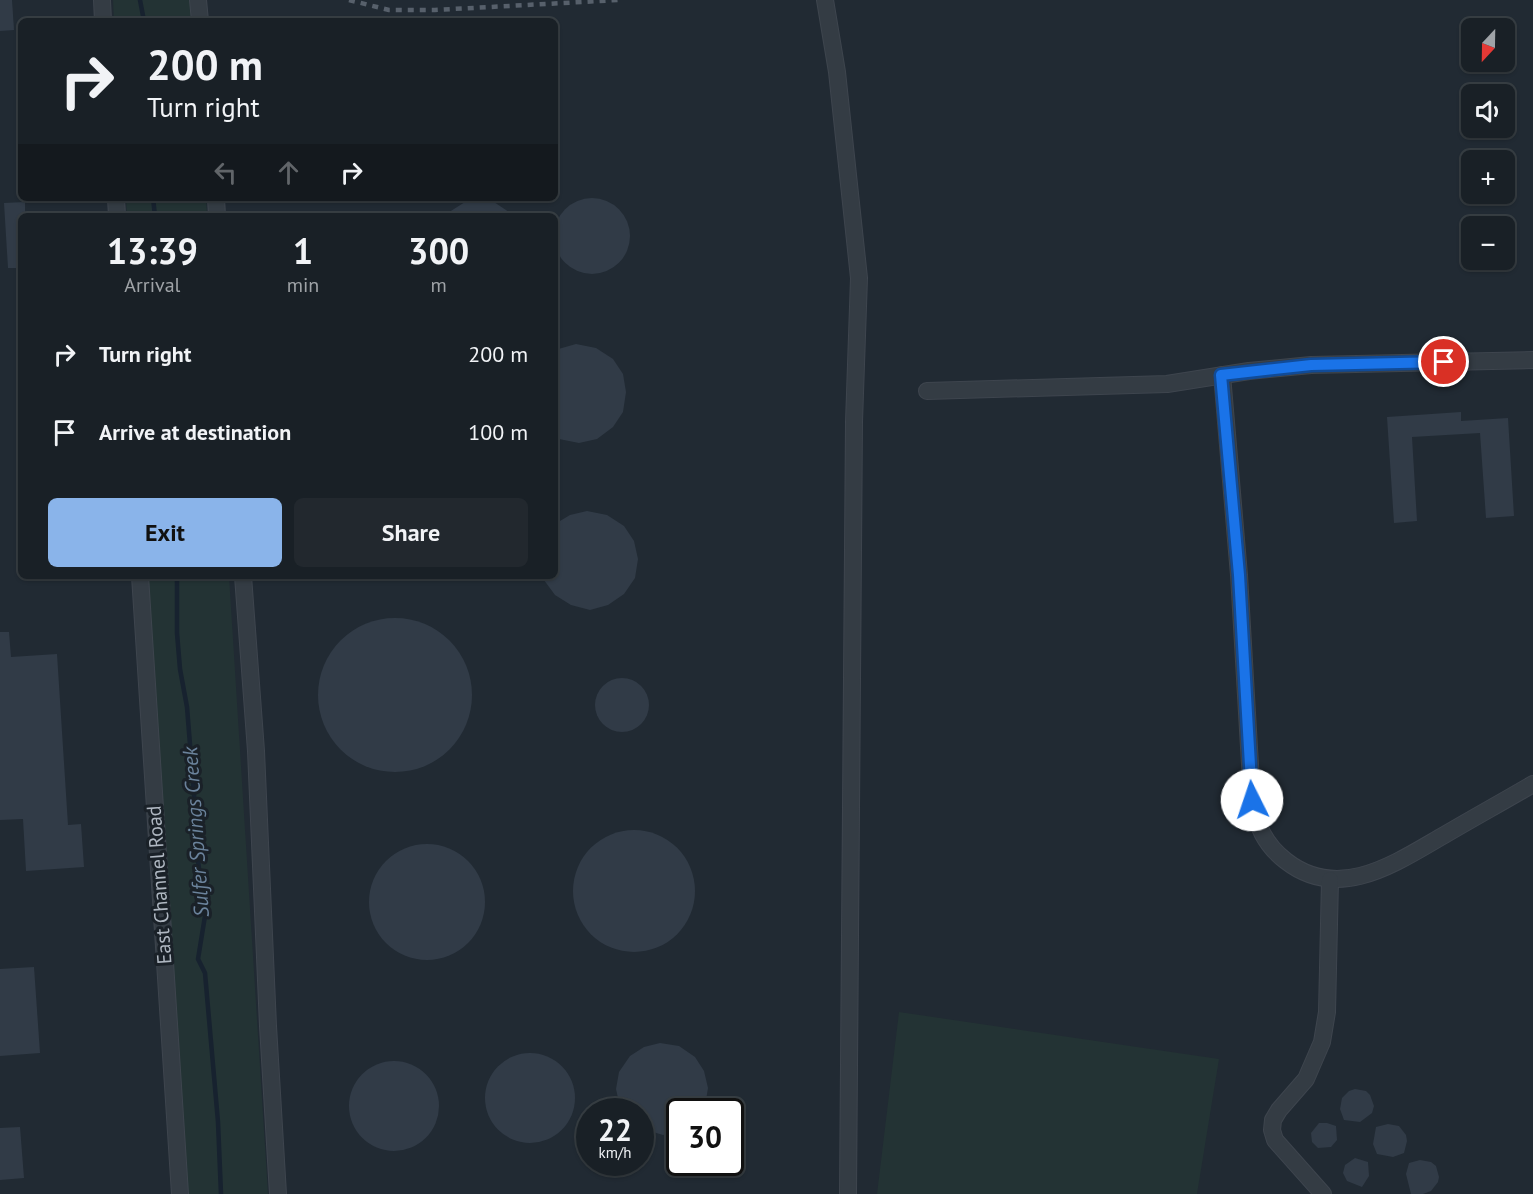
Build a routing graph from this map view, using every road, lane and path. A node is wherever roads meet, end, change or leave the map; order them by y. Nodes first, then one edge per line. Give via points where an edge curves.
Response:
1 (102, 0) edge
2 (198, 0) edge
3 (825, 0) edge
4 (103, 18) edge
5 (200, 18) edge
6 (1533, 360) edge
7 (1221, 375) junction
8 (927, 392) dead end
9 (140, 579) edge
10 (243, 579) edge
11 (1533, 784) edge
12 (1329, 880) junction
13 (180, 1194) edge
14 (278, 1194) edge
15 (848, 1194) edge
16 (1323, 1194) edge

1 - 4 street
2 - 5 street
3 - 15 street via 837,72 859,278 854,422
6 - 7 street via 1311,365
7 - 8 street via 1167,384
7 - 12 street via 1255,819 1276,853 1311,875
9 - 13 street, East Channel Road
10 - 14 street via 256,751
11 - 12 street via 1374,873
12 - 16 street via 1327,1012 1322,1042 1306,1079 1279,1110 1272,1130 1275,1140

